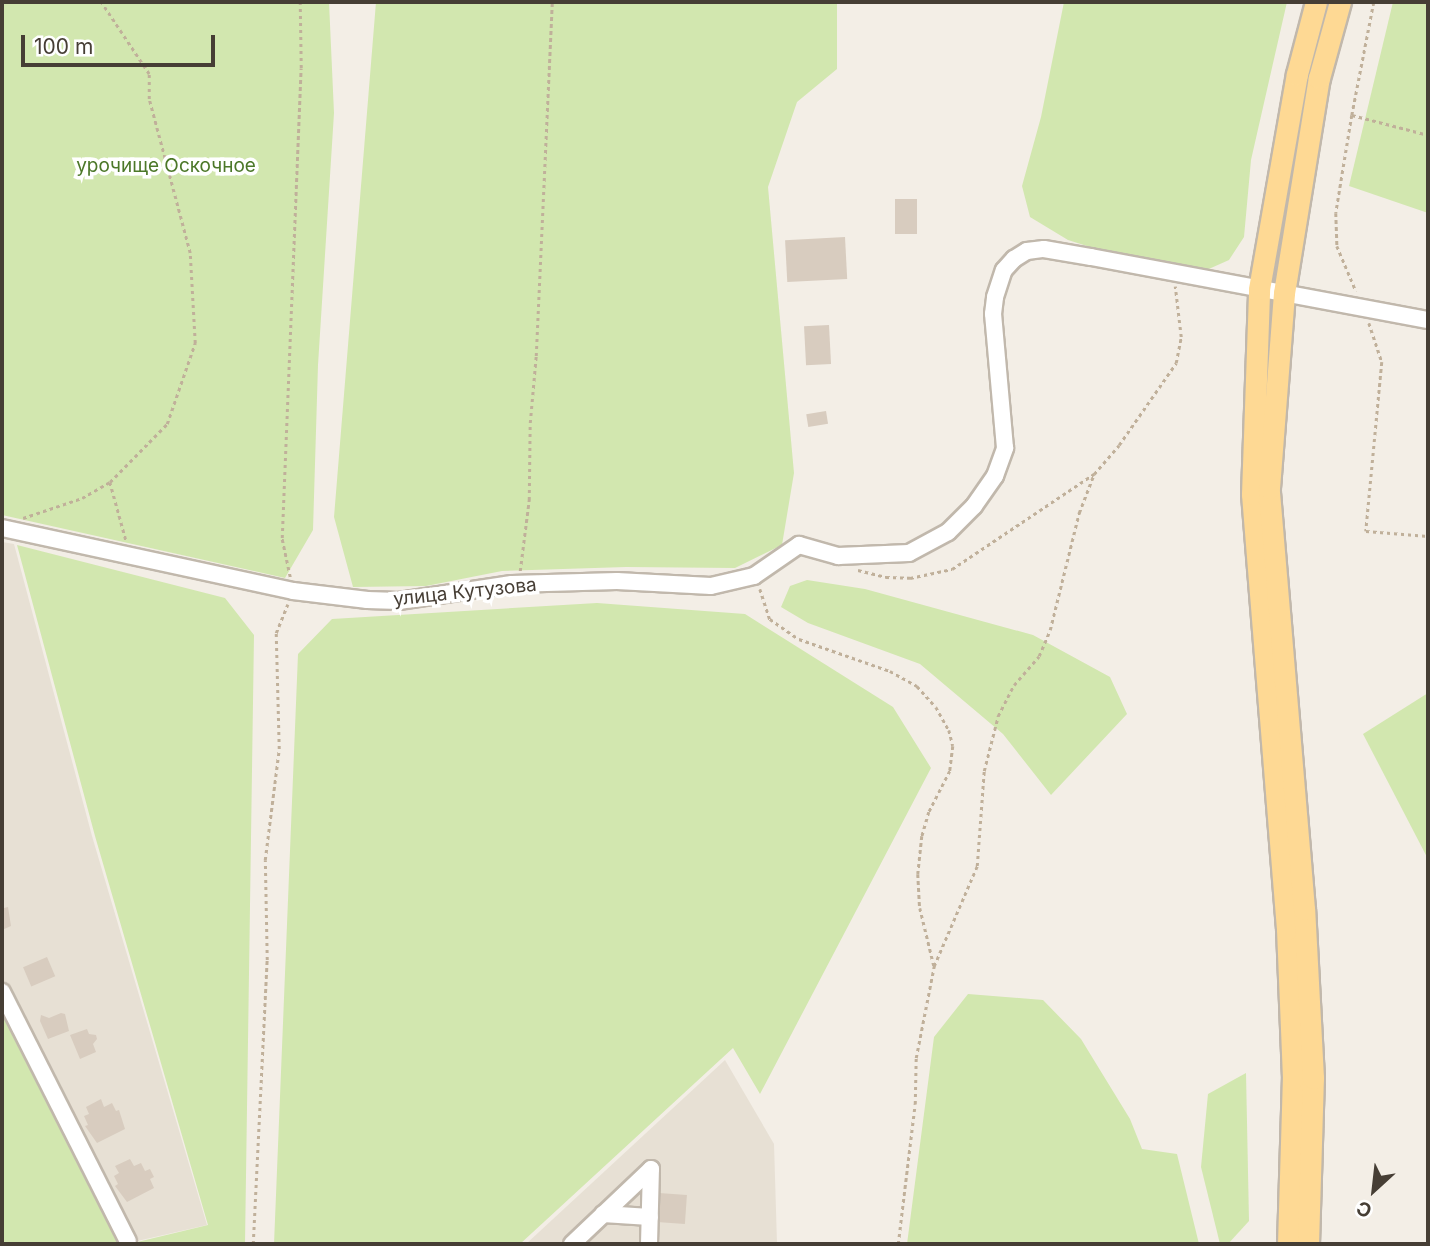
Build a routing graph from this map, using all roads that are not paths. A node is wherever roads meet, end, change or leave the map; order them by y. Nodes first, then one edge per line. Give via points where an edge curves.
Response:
1 (1316, 2) edge
2 (1340, 2) edge
3 (1259, 289) junction
4 (1284, 293) junction
5 (1428, 320) edge
6 (9, 529) edge
7 (2, 992) edge
8 (603, 1214) junction
9 (650, 1217) junction
10 (128, 1241) dead end
11 (572, 1244) edge
12 (649, 1244) edge
13 (1288, 1244) edge
14 (1308, 1244) edge

1 - 3 main road via 1297,74
2 - 4 main road via 1319,78
3 - 4 street
3 - 6 street, улица Кутузова via 1044,249 1014,258 998,284 993,314 1005,448 995,476 974,506 948,532 909,553 838,556 799,545 754,576 711,586 617,581 523,584 399,601 293,592
3 - 13 main road via 1252,494 1287,929 1293,1078
4 - 5 street
4 - 14 main road via 1269,488 1304,909 1313,1078
7 - 10 street
8 - 9 street
8 - 9 street via 651,1169
8 - 11 street
9 - 12 street

